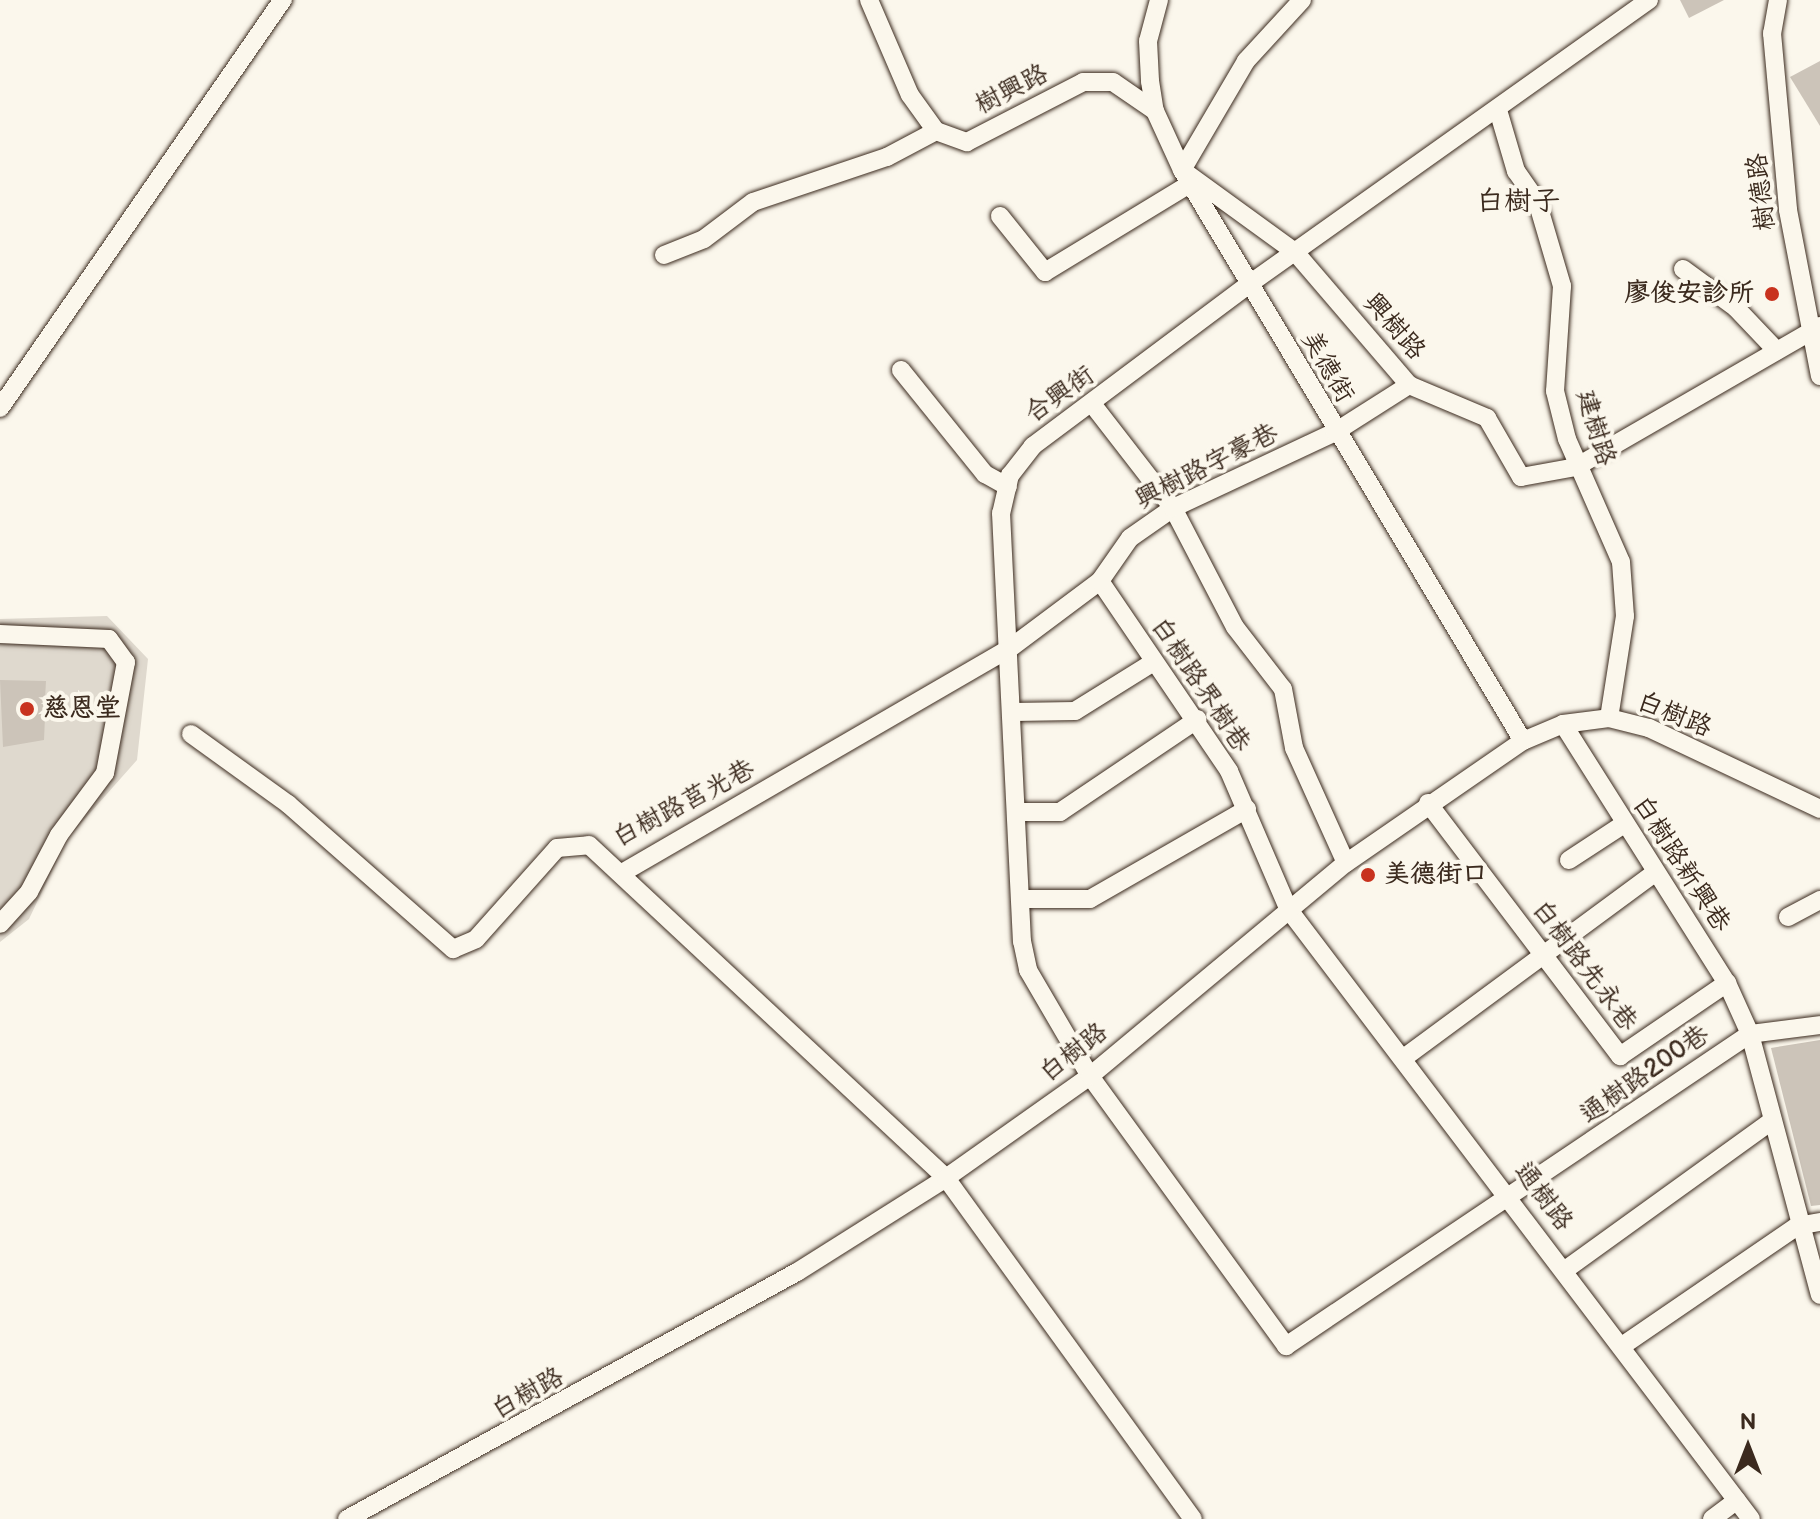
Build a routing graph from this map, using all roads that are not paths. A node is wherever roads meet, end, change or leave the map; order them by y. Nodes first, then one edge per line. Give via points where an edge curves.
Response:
1 (283, 0) edge
2 (869, 0) edge
3 (1159, 0) edge
4 (1302, 0) edge
5 (1649, 0) edge
6 (1778, 0) edge
7 (1498, 110) junction
8 (1155, 111) junction
9 (936, 131) junction
10 (1186, 177) junction
11 (1000, 216) dead end
12 (1295, 252) junction
13 (664, 255) dead end
14 (1683, 269) dead end
15 (1248, 285) junction
16 (1816, 328) edge
17 (1777, 351) junction
18 (901, 370) dead end
19 (1820, 376) edge
20 (1409, 385) junction
21 (1093, 405) junction
22 (0, 408) edge
23 (1335, 432) junction
24 (1576, 467) junction
25 (1008, 487) junction
26 (1173, 508) junction
27 (1100, 581) junction
28 (0, 634) edge
29 (1009, 649) junction
30 (1152, 663) junction
31 (1014, 712) junction
32 (1609, 718) junction
33 (1198, 719) junction
34 (1563, 724) junction
35 (191, 734) dead end
36 (1523, 741) junction
37 (1428, 803) junction
38 (1247, 809) junction
39 (1820, 809) edge
40 (1016, 812) junction
41 (1624, 824) junction
42 (1569, 860) dead end
43 (1346, 863) junction
44 (622, 873) junction
45 (1655, 873) junction
46 (1024, 899) junction
47 (1820, 900) edge
48 (1289, 910) junction
49 (1788, 917) dead end
50 (0, 924) edge
51 (1544, 955) junction
52 (1727, 983) junction
53 (1820, 1025) edge
54 (1750, 1034) junction
55 (1405, 1057) junction
56 (1090, 1076) junction
57 (1773, 1120) junction
58 (946, 1178) junction
59 (1511, 1199) junction
60 (1820, 1222) edge
61 (1797, 1226) junction
62 (1565, 1270) junction
63 (1820, 1295) edge
64 (1622, 1346) junction
65 (1737, 1500) junction
66 (347, 1519) edge
67 (1193, 1519) edge
68 (1712, 1519) edge
69 (1751, 1519) edge

1 - 22 street
2 - 9 street via 910,95
3 - 8 street, 美德街 via 1148,41
4 - 10 street via 1246,61
5 - 7 street, 合興街
6 - 16 street, 樹德路 via 1772,33 1788,210
7 - 12 street, 合興街
7 - 24 street, 建樹路 via 1516,171 1537,201 1562,286 1555,391
8 - 9 street, 樹興路 via 1113,82 1083,82 967,142
8 - 10 street, 美德街
9 - 13 street via 887,157 753,202 704,239
10 - 11 street via 1045,272
10 - 12 street, 興樹路
10 - 15 street, 美德街
12 - 15 street, 合興街
12 - 20 street, 興樹路
14 - 17 street via 1736,308
15 - 21 street, 合興街
15 - 23 street, 美德街
16 - 17 street
16 - 19 street, 樹德路
17 - 24 street
18 - 25 street via 985,474
20 - 23 street, 興樹路字豪巷
20 - 24 street, 興樹路 via 1487,418 1521,477
21 - 25 street, 合興街 via 1033,446
21 - 26 street
23 - 26 street, 興樹路字豪巷
23 - 36 street, 美德街
24 - 32 street, 建樹路 via 1621,562 1625,616
25 - 29 street, 合興街 via 1001,513
26 - 27 street, 興樹路字豪巷 via 1130,538
26 - 43 street via 1235,627 1283,689 1294,748
27 - 29 street, 興樹路字豪巷
27 - 30 street, 白樹路界樹巷
28 - 50 street via 109,639 126,662 105,773 59,835 29,892
29 - 31 street, 合興街
29 - 44 street, 白樹路莒光巷
30 - 31 street via 1075,711
30 - 33 street, 白樹路界樹巷
31 - 40 street, 合興街
32 - 34 street, 白樹路
32 - 39 street, 白樹路 via 1649,728
33 - 38 street, 白樹路界樹巷
33 - 40 street via 1060,812
34 - 36 street, 白樹路
34 - 41 street, 白樹路新興巷
35 - 44 street, 白樹路莒光巷 via 288,804 453,949 476,939 557,848 589,845
36 - 37 street, 白樹路
37 - 43 street, 白樹路
37 - 51 street, 白樹路先永巷
38 - 46 street via 1090,899
38 - 48 street, 白樹路界樹巷
40 - 46 street, 合興街
41 - 42 street
41 - 45 street, 白樹路新興巷
43 - 48 street, 白樹路
44 - 58 street
45 - 51 street
45 - 52 street, 白樹路新興巷
46 - 56 street, 合興街 via 1022,941 1028,970
47 - 49 street
48 - 55 street, 通樹路
48 - 56 street, 白樹路
51 - 52 street, 白樹路先永巷 via 1620,1056
51 - 55 street
52 - 54 street, 白樹路新興巷
53 - 54 street, 通樹路200巷
54 - 57 street, 白樹路新興巷
54 - 59 street, 通樹路200巷
55 - 59 street, 通樹路
56 - 58 street, 白樹路
56 - 59 street, 通樹路200巷 via 1286,1346
57 - 61 street, 白樹路新興巷
57 - 62 street
58 - 66 street, 白樹路 via 783,1280
58 - 67 street
59 - 62 street, 通樹路
60 - 61 street
61 - 63 street, 白樹路新興巷
61 - 64 street
62 - 64 street, 通樹路
64 - 65 street, 通樹路
65 - 68 street
65 - 69 street, 通樹路

